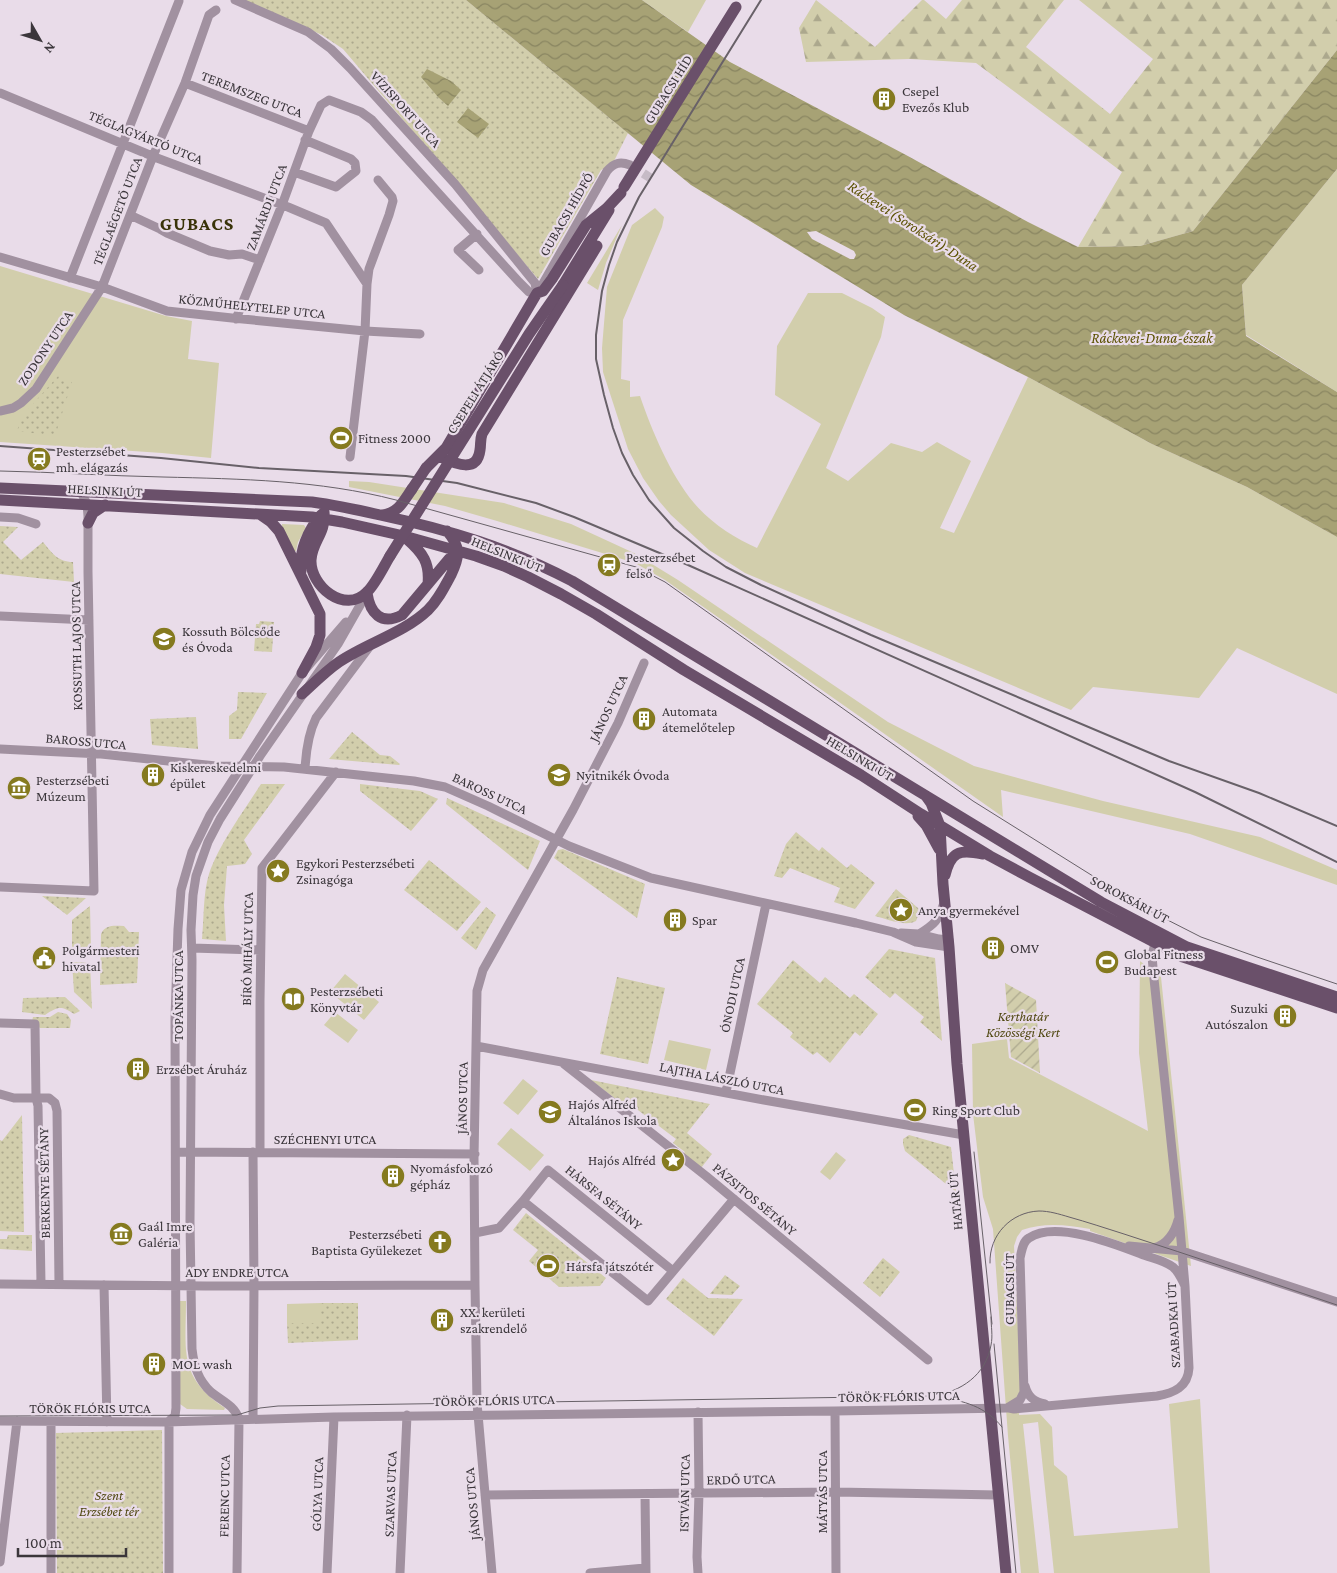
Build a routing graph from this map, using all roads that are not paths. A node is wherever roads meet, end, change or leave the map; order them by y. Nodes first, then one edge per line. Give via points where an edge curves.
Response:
1 (235, 0) edge
2 (179, 1) edge
3 (738, 4) edge
4 (216, 10) dead end
5 (184, 83) junction
6 (0, 93) edge
7 (309, 131) junction
8 (306, 140) junction
9 (123, 144) junction
10 (153, 156) junction
11 (630, 165) dead end
12 (294, 172) junction
13 (378, 180) dead end
14 (622, 190) junction
15 (282, 205) junction
16 (130, 215) junction
17 (477, 234) junction
18 (597, 246) junction
19 (0, 258) edge
20 (260, 260) junction
21 (479, 270) dead end
22 (527, 274) junction
23 (70, 278) junction
24 (519, 282) junction
25 (366, 284) junction
26 (562, 285) junction
27 (102, 287) junction
28 (537, 293) junction
29 (236, 319) junction
30 (365, 330) junction
31 (420, 334) dead end
32 (0, 412) edge
33 (350, 456) dead end
34 (439, 456) junction
35 (0, 488) edge
36 (410, 491) junction
37 (81, 492) junction
38 (0, 500) edge
39 (87, 504) junction
40 (105, 505) junction
41 (321, 513) junction
42 (260, 514) junction
43 (380, 515) junction
44 (0, 517) edge
45 (88, 522) junction
46 (342, 522) junction
47 (36, 524) dead end
48 (426, 525) junction
49 (447, 531) junction
50 (322, 533) junction
51 (404, 536) junction
52 (459, 551) junction
53 (476, 556) junction
54 (454, 568) junction
55 (551, 570) junction
56 (301, 575) junction
57 (428, 584) junction
58 (364, 597) junction
59 (0, 616) edge
60 (89, 620) junction
61 (371, 644) junction
62 (644, 663) dead end
63 (302, 673) junction
64 (302, 694) junction
65 (0, 749) edge
66 (92, 753) junction
67 (253, 766) junction
68 (241, 767) junction
69 (305, 769) junction
70 (336, 772) junction
71 (924, 795) junction
72 (909, 806) junction
73 (940, 826) junction
74 (991, 834) junction
75 (556, 840) junction
76 (941, 853) junction
77 (990, 856) junction
78 (942, 884) junction
79 (0, 887) edge
80 (944, 901) junction
81 (766, 904) junction
82 (893, 932) junction
83 (919, 934) junction
84 (1155, 943) junction
85 (949, 944) junction
86 (192, 948) junction
87 (260, 950) junction
88 (1337, 997) edge
89 (1337, 1008) edge
90 (0, 1023) edge
91 (476, 1046) junction
92 (562, 1062) junction
93 (726, 1092) junction
94 (0, 1094) edge
95 (36, 1098) junction
96 (964, 1135) junction
97 (176, 1152) junction
98 (190, 1152) junction
99 (256, 1152) junction
100 (475, 1154) junction
101 (734, 1199) junction
102 (523, 1201) junction
103 (1179, 1217) junction
104 (475, 1233) junction
105 (1118, 1245) junction
106 (1150, 1248) junction
107 (1182, 1251) junction
108 (673, 1271) junction
109 (0, 1284) edge
110 (42, 1284) junction
111 (59, 1284) junction
112 (104, 1285) junction
113 (475, 1285) junction
114 (176, 1286) junction
115 (190, 1286) junction
116 (254, 1286) junction
117 (1185, 1286) junction
118 (1337, 1302) edge
119 (928, 1360) dead end
120 (1024, 1384) junction
121 (1051, 1405) junction
122 (989, 1408) junction
123 (1006, 1408) junction
124 (835, 1411) junction
125 (698, 1412) junction
126 (478, 1414) junction
127 (334, 1416) junction
128 (407, 1416) junction
129 (253, 1418) junction
130 (239, 1419) junction
131 (0, 1421) edge
132 (17, 1421) junction
133 (169, 1421) junction
134 (51, 1422) junction
135 (107, 1422) junction
136 (836, 1492) junction
137 (645, 1494) junction
138 (699, 1494) junction
139 (484, 1495) junction
140 (998, 1495) junction
141 (0, 1562) edge
142 (646, 1570) edge
143 (51, 1573) edge
144 (169, 1573) edge
145 (237, 1573) edge
146 (327, 1573) edge
147 (400, 1573) edge
148 (492, 1573) edge
149 (590, 1573) edge
150 (698, 1573) edge
151 (836, 1573) edge
152 (1006, 1573) edge

1 - 22 street, VÍZISPORT UTCA via 308,32 342,59 454,184
2 - 9 street
3 - 14 main road, GUBACSI HÍD, bridge
4 - 5 street, TÉGLAÉGETŐ UTCA via 209,15
5 - 7 street, TEREMSZEG UTCA
5 - 10 street, TÉGLAÉGETŐ UTCA
6 - 9 street, TÉGLAGYÁRTÓ UTCA
7 - 8 street, ZAMÁRDI UTCA
7 - 17 street, ZAMÁRDI UTCA via 321,105 329,100 361,112
8 - 12 street, ZAMÁRDI UTCA
8 - 12 street via 351,159 356,171 336,188
9 - 10 street, TÉGLAGYÁRTÓ UTCA
9 - 23 street
10 - 15 street, TÉGLAGYÁRTÓ UTCA
10 - 16 street, TÉGLAÉGETŐ UTCA
11 - 28 street, GUBACSI HÍDFŐ via 619,163 607,171
12 - 15 street, ZAMÁRDI UTCA
13 - 25 street via 393,201
14 - 18 main road, CSEPELI ÁTJÁRÓ
14 - 26 main road, CSEPELI ÁTJÁRÓ
14 - 28 main road via 586,225 552,280
15 - 20 street, ZAMÁRDI UTCA
15 - 25 street, TÉGLAGYÁRTÓ UTCA via 326,222
16 - 20 street via 210,251 242,254
16 - 27 street, TÉGLAÉGETŐ UTCA
17 - 21 street via 458,250
17 - 24 street
18 - 26 main road, CSEPELI ÁTJÁRÓ
18 - 34 main road via 482,434 477,458 464,466
19 - 23 street, KÖZMŰHELYTELEP UTCA
20 - 29 street, ZAMÁRDI UTCA
22 - 24 street
22 - 28 street, VÍZISPORT UTCA via 535,283
23 - 27 street, KÖZMŰHELYTELEP UTCA
24 - 28 street via 529,292
25 - 30 street
26 - 58 main road, CSEPELI ÁTJÁRÓ, bridge
27 - 29 street, KÖZMŰHELYTELEP UTCA via 167,311
27 - 32 street, ZODONY UTCA via 36,389 21,403
28 - 34 main road via 478,396
29 - 30 street, KÖZMŰHELYTELEP UTCA
30 - 31 street, KÖZMŰHELYTELEP UTCA
30 - 33 street
34 - 36 main road, bridge via 431,461
35 - 37 main road, HELSINKI ÚT
36 - 43 main road via 397,510
36 - 48 main road via 411,509
37 - 39 street, KOSSUTH LAJOS UTCA
37 - 41 main road, HELSINKI ÚT
38 - 39 main road, HELSINKI ÚT
39 - 40 main road, HELSINKI ÚT
39 - 45 street, KOSSUTH LAJOS UTCA
40 - 42 main road, HELSINKI ÚT
40 - 45 main road
41 - 42 main road, HELSINKI ÚT
41 - 43 main road, HELSINKI ÚT via 336,505
41 - 46 main road, HELSINKI ÚT
41 - 50 main road
41 - 56 main road via 302,551
42 - 56 main road via 279,531
43 - 48 main road, HELSINKI ÚT
44 - 47 street
45 - 60 street, KOSSUTH LAJOS UTCA
46 - 50 main road
46 - 51 main road, HELSINKI ÚT
48 - 49 main road, HELSINKI ÚT
49 - 52 main road
49 - 55 main road, HELSINKI ÚT via 487,543
50 - 58 main road via 311,561 320,585 342,601
51 - 52 main road, HELSINKI ÚT
51 - 57 main road via 423,555 429,574
52 - 53 main road, HELSINKI ÚT
52 - 54 main road
52 - 55 main road via 472,546
52 - 57 main road
53 - 54 main road via 463,560
53 - 72 main road, HELSINKI ÚT via 504,566 568,598
54 - 61 main road via 441,594 428,609 404,627
55 - 71 main road, HELSINKI ÚT
56 - 63 main road via 320,614 321,625 316,647
57 - 58 main road via 395,618 381,618
58 - 63 street, TOPÁNKA UTCA
58 - 64 street, TOPÁNKA UTCA via 338,644
59 - 60 street
60 - 66 street, KOSSUTH LAJOS UTCA
61 - 64 main road via 338,662
61 - 69 street via 316,718 307,746
62 - 75 street, JÁNOS UTCA via 618,723
63 - 68 street, TOPÁNKA UTCA
64 - 67 street, TOPÁNKA UTCA
65 - 66 street, BAROSS UTCA
66 - 68 street, BAROSS UTCA
66 - 79 street, KOSSUTH LAJOS UTCA via 94,891
67 - 68 street, BAROSS UTCA
67 - 69 street, BAROSS UTCA
67 - 86 street, TOPÁNKA UTCA via 220,819 203,856 192,894
68 - 97 street, TOPÁNKA UTCA via 201,832 181,890 176,1002
69 - 70 street, BAROSS UTCA
70 - 75 street, BAROSS UTCA via 414,780 446,787
70 - 87 street, BÍRÓ MIHÁLY UTCA via 262,868
71 - 73 main road
71 - 74 main road, SOROKSÁRI ÚT
72 - 73 main road, HELSINKI ÚT
72 - 76 main road via 926,825
73 - 74 main road via 954,822
73 - 76 main road, HATÁR ÚT
73 - 77 main road, SOROKSÁRI ÚT
74 - 88 main road, SOROKSÁRI ÚT via 1101,902 1187,947
75 - 81 street, BAROSS UTCA via 651,878
75 - 91 street, JÁNOS UTCA via 483,970 477,991
76 - 78 main road, HATÁR ÚT
77 - 78 main road via 967,851 956,854 948,865
77 - 84 main road, SOROKSÁRI ÚT
78 - 80 main road, HATÁR ÚT
80 - 83 street via 940,917
80 - 85 main road, HATÁR ÚT
81 - 82 street, BAROSS UTCA
81 - 93 street, ÓNODI UTCA
82 - 83 street, BAROSS UTCA
82 - 85 street, BAROSS UTCA via 916,942
83 - 85 street, BAROSS UTCA
84 - 89 main road, SOROKSÁRI ÚT via 1184,957
84 - 103 street, SZABADKAI ÚT via 1152,956 1154,979
85 - 96 main road, HATÁR ÚT
86 - 87 street
86 - 98 street, TOPÁNKA UTCA
87 - 99 street, BÍRÓ MIHÁLY UTCA
90 - 95 street via 35,1024
91 - 92 street, LAJTHA LÁSZLÓ UTCA
91 - 100 street, JÁNOS UTCA
92 - 93 street, LAJTHA LÁSZLÓ UTCA
92 - 101 street, PÁZSITOS SÉTÁNY
93 - 96 street, LAJTHA LÁSZLÓ UTCA
94 - 95 street, BERKENYE SÉTÁNY
95 - 110 street, BERKENYE SÉTÁNY
95 - 111 street, BERKENYE SÉTÁNY via 49,1098 57,1111
96 - 122 main road, HATÁR ÚT
97 - 98 street, SZÉCHENYI UTCA
97 - 114 street, TOPÁNKA UTCA
98 - 99 street, SZÉCHENYI UTCA
98 - 115 street, TOPÁNKA UTCA
99 - 100 street, SZÉCHENYI UTCA
99 - 116 street, BÍRÓ MIHÁLY UTCA
100 - 104 street, JÁNOS UTCA
101 - 108 street
101 - 119 street, PÁZSITOS SÉTÁNY
102 - 104 street, HÁRSFA SÉTÁNY via 499,1228
102 - 108 street via 648,1301
102 - 108 street, HÁRSFA SÉTÁNY via 548,1170
103 - 106 street via 1168,1239 1157,1248
103 - 107 street, SZABADKAI ÚT
104 - 113 street, JÁNOS UTCA
105 - 106 street, GUBACSI ÚT
105 - 117 street, GUBACSI ÚT via 1169,1264
105 - 120 street, GUBACSI ÚT via 1061,1232 1028,1238 1020,1258
106 - 107 street, GUBACSI ÚT
107 - 117 street, SZABADKAI ÚT
107 - 118 street, GUBACSI ÚT
109 - 110 street, ADY ENDRE UTCA
110 - 111 street, ADY ENDRE UTCA
111 - 112 street, ADY ENDRE UTCA
112 - 114 street, ADY ENDRE UTCA
112 - 135 street
113 - 116 street, ADY ENDRE UTCA
113 - 126 street, JÁNOS UTCA
114 - 115 street, ADY ENDRE UTCA
114 - 133 street, TOPÁNKA UTCA via 176,1413
115 - 116 street, ADY ENDRE UTCA
115 - 130 street, TOPÁNKA UTCA via 193,1356 197,1374
116 - 129 street, BÍRÓ MIHÁLY UTCA
117 - 121 street, SZABADKAI ÚT via 1189,1368 1188,1379 1181,1387 1157,1396
120 - 121 street, SZABADKAI ÚT via 1033,1400
120 - 123 street, GUBACSI ÚT via 1022,1398
121 - 123 street, SZABADKAI ÚT
122 - 123 street
122 - 124 street, TÖRÖK FLÓRIS UTCA
122 - 140 main road, HATÁR ÚT
124 - 125 street, TÖRÖK FLÓRIS UTCA
124 - 136 street, MÁTYÁS UTCA
125 - 126 street, TÖRÖK FLÓRIS UTCA
125 - 138 street, ISTVÁN UTCA
126 - 128 street, TÖRÖK FLÓRIS UTCA
126 - 139 street, JÁNOS UTCA
127 - 128 street, TÖRÖK FLÓRIS UTCA
127 - 129 street, TÖRÖK FLÓRIS UTCA
127 - 146 street, GÓLYA UTCA
128 - 147 street, SZARVAS UTCA
129 - 130 street, TÖRÖK FLÓRIS UTCA
130 - 133 street, TÖRÖK FLÓRIS UTCA
130 - 145 street, FERENC UTCA
131 - 132 street, TÖRÖK FLÓRIS UTCA
132 - 134 street, TÖRÖK FLÓRIS UTCA
132 - 141 street
133 - 135 street, TÖRÖK FLÓRIS UTCA
133 - 144 street
134 - 135 street, TÖRÖK FLÓRIS UTCA
134 - 143 street
136 - 138 street, ERDŐ UTCA
136 - 140 street, ERDŐ UTCA
136 - 151 street, MÁTYÁS UTCA
137 - 138 street, ERDŐ UTCA
137 - 139 street, ERDŐ UTCA
137 - 142 street
138 - 150 street, ISTVÁN UTCA
139 - 148 street, JÁNOS UTCA
140 - 152 main road, HATÁR ÚT
142 - 149 street

